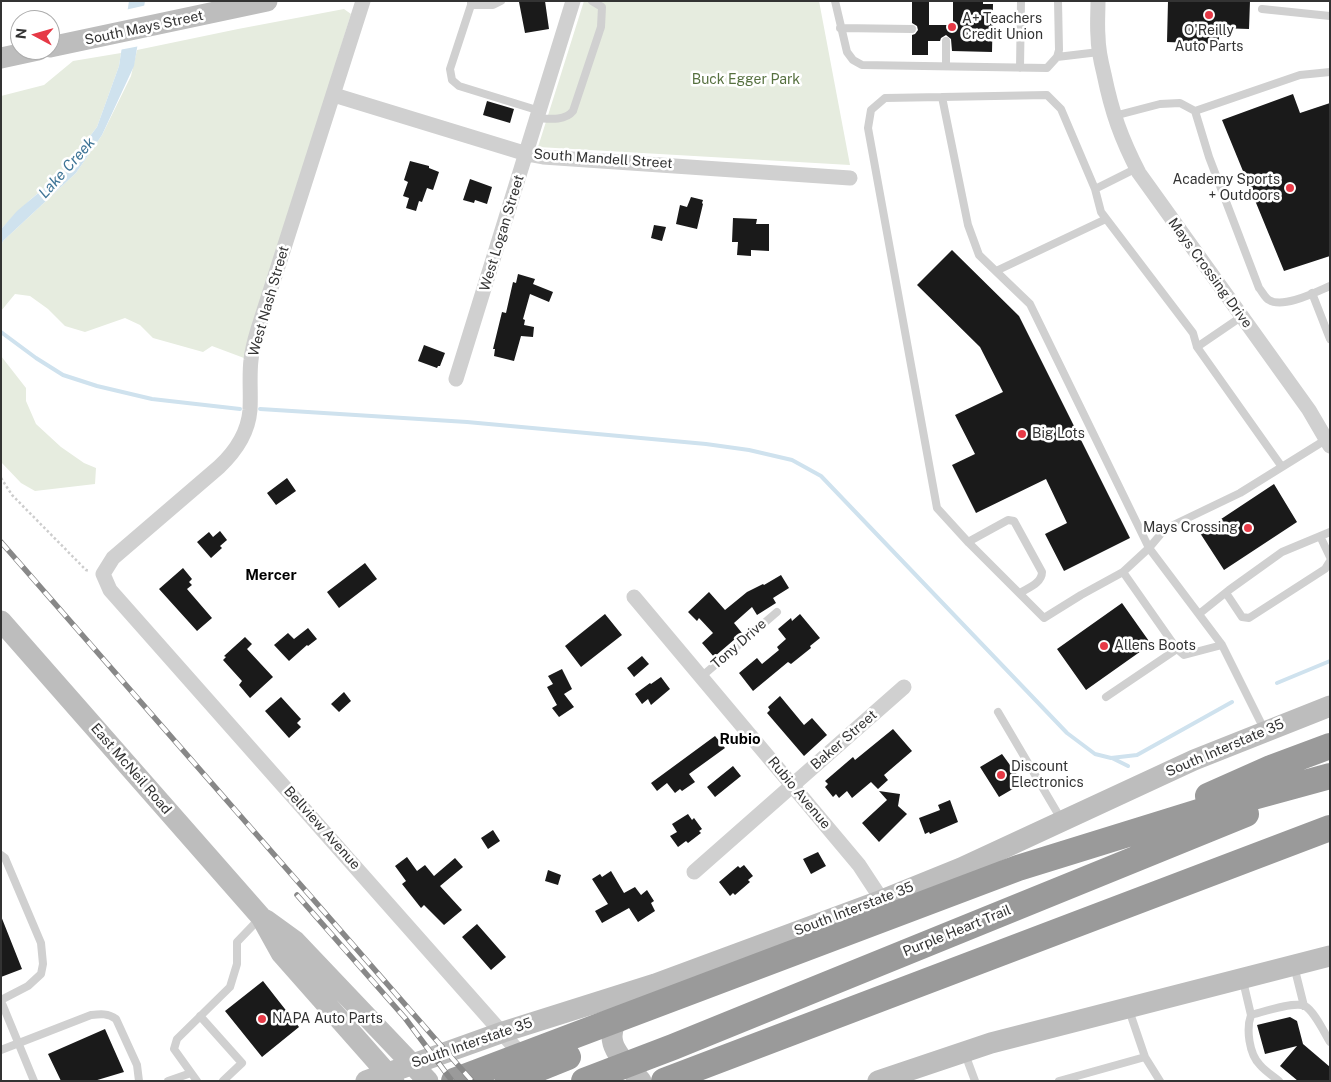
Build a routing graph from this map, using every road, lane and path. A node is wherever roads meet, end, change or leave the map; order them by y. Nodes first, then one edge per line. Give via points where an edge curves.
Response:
1 (267, 1) edge
2 (363, 1) edge
3 (502, 1) edge
4 (573, 1) edge
5 (592, 1) edge
6 (835, 1) edge
7 (1021, 1) edge
8 (1058, 1) edge
9 (1098, 1) edge
10 (471, 3) edge
11 (1262, 9) dead end
12 (1330, 16) edge
13 (840, 28) junction
14 (912, 30) dead end
15 (946, 41) dead end
16 (60, 46) edge
17 (1099, 52) junction
18 (1057, 58) junction
19 (946, 66) junction
20 (1020, 68) junction
21 (1330, 72) edge
22 (334, 96) junction
23 (942, 96) junction
24 (1195, 111) junction
25 (539, 114) junction
26 (1114, 116) junction
27 (527, 154) junction
28 (1137, 168) junction
29 (850, 178) dead end
30 (1095, 189) junction
31 (1106, 219) junction
32 (996, 271) junction
33 (1330, 286) edge
34 (1312, 293) junction
35 (1241, 317) junction
36 (1330, 339) edge
37 (1197, 347) junction
38 (456, 379) dead end
39 (1327, 436) edge
40 (1282, 467) junction
41 (1, 478) edge
42 (1330, 532) edge
43 (1320, 536) junction
44 (968, 542) junction
45 (1150, 548) junction
46 (1330, 559) edge
47 (1123, 572) junction
48 (103, 574) junction
49 (1020, 593) junction
50 (1226, 593) junction
51 (634, 597) dead end
52 (777, 612) dead end
53 (1199, 614) junction
54 (1, 621) edge
55 (1222, 644) junction
56 (1176, 650) junction
57 (701, 677) junction
58 (904, 687) dead end
59 (1106, 697) dead end
60 (1330, 706) edge
61 (998, 712) dead end
62 (1265, 732) junction
63 (1330, 746) edge
64 (1330, 776) edge
65 (1330, 780) edge
66 (792, 786) junction
67 (1062, 821) junction
68 (1330, 828) edge
69 (1, 855) edge
70 (694, 872) dead end
71 (882, 900) junction
72 (262, 917) junction
73 (1330, 956) edge
74 (1294, 965) junction
75 (1242, 978) junction
76 (655, 984) junction
77 (1, 1000) edge
78 (1304, 1006) junction
79 (1128, 1008) junction
80 (1251, 1015) junction
81 (200, 1016) junction
82 (503, 1032) junction
83 (1330, 1042) edge
84 (19, 1043) junction
85 (1, 1050) edge
86 (964, 1052) junction
87 (1145, 1057) junction
88 (411, 1064) junction
89 (191, 1072) junction
90 (390, 1077) edge
91 (674, 1077) edge
92 (34, 1081) edge
93 (138, 1081) edge
94 (168, 1081) edge
95 (197, 1081) edge
96 (223, 1081) edge
97 (366, 1081) edge
98 (428, 1081) edge
99 (454, 1081) edge
100 (508, 1081) edge
101 (544, 1081) edge
102 (584, 1081) edge
103 (641, 1081) edge
104 (878, 1081) edge
105 (975, 1081) edge
106 (1059, 1081) edge
107 (1160, 1081) edge
108 (1279, 1081) edge

1 - 16 main road, South Mays Street
2 - 22 street, West Nash Street
3 - 10 lane via 493,5
4 - 25 street, West Logan Street
5 - 25 lane via 602,7 601,27 574,111 563,117
6 - 13 lane
7 - 20 lane
8 - 18 lane
9 - 17 street, Mays Crossing Drive
10 - 25 lane via 450,69 452,80 459,86
11 - 12 lane
13 - 14 lane
13 - 19 lane via 846,52 862,65
15 - 19 lane
17 - 18 lane
17 - 26 street, Mays Crossing Drive
18 - 20 lane via 1047,68
19 - 20 lane
21 - 24 lane via 1300,75
22 - 27 street, South Mandell Street
22 - 48 street, West Nash Street via 258,329 251,358 250,411 241,441 219,467 113,558
23 - 30 lane via 1047,95 1061,109
23 - 32 lane via 968,225 979,255
23 - 44 lane via 885,98 871,110 868,128 937,508
24 - 26 lane via 1180,103 1160,104
24 - 34 lane via 1209,158 1259,288 1269,301 1282,303
25 - 27 street, West Logan Street
26 - 28 street, Mays Crossing Drive
27 - 29 street, South Mandell Street
27 - 38 street, West Logan Street
28 - 30 lane
28 - 35 street, Mays Crossing Drive
30 - 31 lane
31 - 32 lane
31 - 37 lane via 1193,333
32 - 45 lane via 1030,304
33 - 34 lane
34 - 36 lane
35 - 37 lane
35 - 39 street, Mays Crossing Drive
37 - 40 lane
39 - 40 lane
40 - 45 lane via 1240,493 1165,529
41 - 48 path via 12,494 86,570
42 - 43 lane
43 - 46 lane
43 - 50 lane via 1282,552
44 - 49 lane
44 - 49 lane via 1008,520 1014,520 1042,572 1040,580
45 - 47 lane
45 - 53 lane
46 - 50 lane via 1325,569 1249,618 1242,617
47 - 49 lane via 1044,618
47 - 56 lane
48 - 82 street, Bellview Avenue via 110,590
50 - 53 lane
51 - 57 street, Rubio Avenue
52 - 57 lane, Tony Drive
53 - 55 lane
54 - 72 main road, East McNeil Road
55 - 56 lane via 1184,655
55 - 62 lane
56 - 59 lane
57 - 66 street, Rubio Avenue
58 - 66 street, Baker Street
60 - 62 main road, South Interstate 35
61 - 67 lane
62 - 67 main road, South Interstate 35 via 1194,760
63 - 100 highway via 1271,768 876,938
64 - 99 highway via 1202,811 1018,868
65 - 102 highway, Purple Heart Trail
66 - 70 street, Baker Street
66 - 71 street, Rubio Avenue via 859,865
67 - 71 main road, South Interstate 35
68 - 91 highway
69 - 77 lane via 42,943 43,964 41,974 28,986
71 - 76 main road, South Interstate 35
72 - 81 lane via 237,942 237,964 230,987
72 - 88 main road, East McNeil Road via 295,941
72 - 90 main road, East McNeil Road via 281,953
73 - 74 main road
74 - 75 main road
74 - 78 lane
75 - 79 main road
75 - 80 lane
76 - 82 main road, South Interstate 35
76 - 103 main road via 623,1011 613,1024 611,1037 614,1049
77 - 84 lane
78 - 80 lane via 1294,1005
78 - 83 lane
79 - 86 main road
79 - 87 lane
80 - 108 lane via 1247,1030 1254,1056 1258,1064
81 - 89 lane via 177,1039 174,1049
81 - 96 lane via 242,1063
82 - 88 main road, South Interstate 35
82 - 101 street, Bellview Avenue
84 - 85 lane
84 - 92 lane
84 - 93 lane via 91,1015 111,1015 116,1019 137,1065
86 - 104 main road
86 - 105 lane
87 - 106 lane
87 - 107 lane
88 - 90 main road, South Interstate 35
88 - 98 main road, East McNeil Road
89 - 94 lane
89 - 95 lane
90 - 97 main road, South Interstate 35

